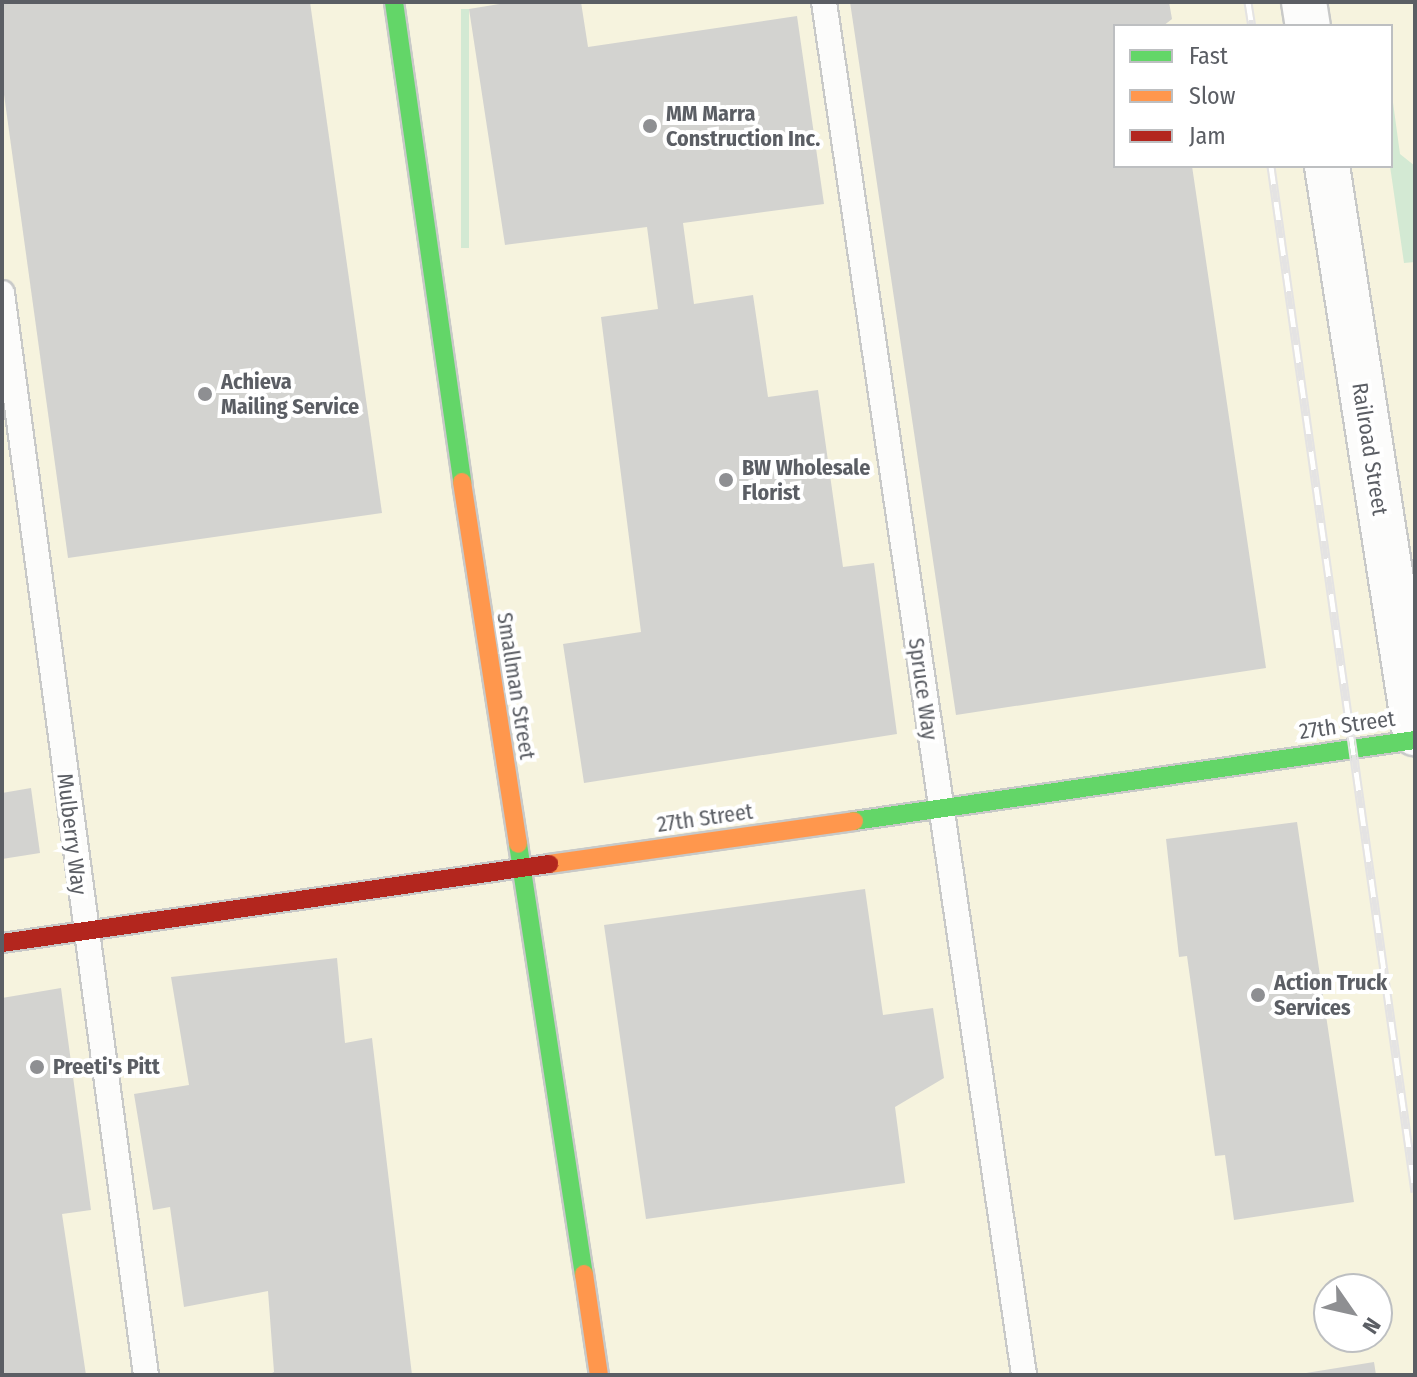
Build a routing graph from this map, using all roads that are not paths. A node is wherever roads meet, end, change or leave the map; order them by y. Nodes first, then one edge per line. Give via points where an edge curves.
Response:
1 (394, 2) edge
2 (824, 2) edge
3 (1304, 2) edge
4 (1308, 24) edge
5 (1327, 168) edge
6 (2, 293) edge
7 (1415, 733) edge
8 (1415, 740) edge
9 (941, 809) junction
10 (519, 868) junction
11 (84, 930) junction
12 (2, 943) edge
13 (146, 1375) edge
14 (599, 1375) edge
15 (1024, 1375) edge

1 - 10 street, Smallman Street
2 - 9 lane, Spruce Way
3 - 4 street
5 - 7 street, Railroad Street
6 - 11 lane, Mulberry Way
8 - 9 street, 27th Street
9 - 10 street, 27th Street
9 - 15 lane, Spruce Way
10 - 11 street, 27th Street
10 - 14 street, Smallman Street
11 - 12 street, 27th Street
11 - 13 lane, Mulberry Way

